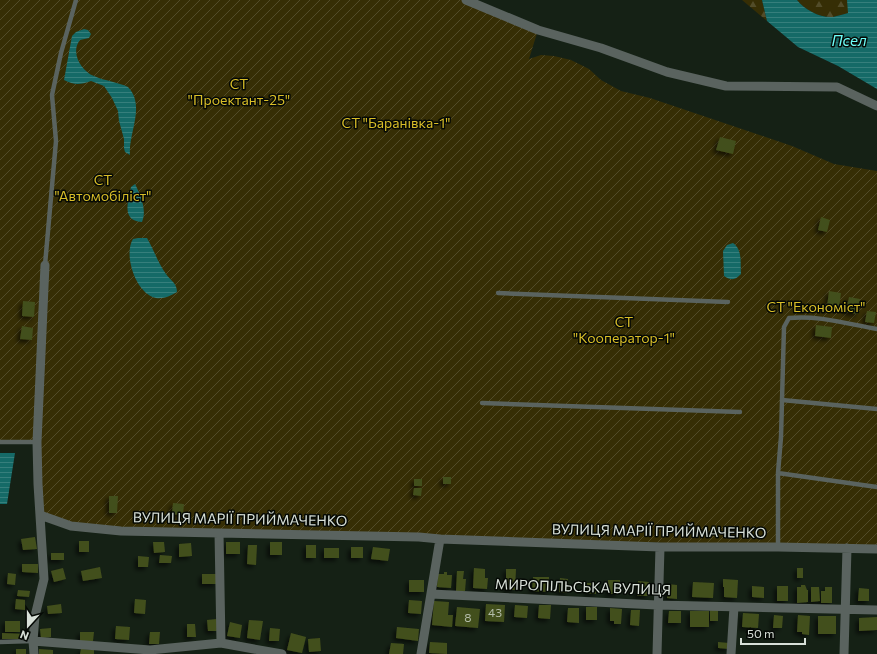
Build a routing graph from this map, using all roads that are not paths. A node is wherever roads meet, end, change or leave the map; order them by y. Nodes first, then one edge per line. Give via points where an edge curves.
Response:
1 (76, 0) edge
2 (466, 0) edge
3 (877, 106) edge
4 (45, 264) joint
5 (498, 293) dead end
6 (728, 302) dead end
7 (877, 329) edge
8 (782, 400) junction
9 (482, 403) dead end
10 (877, 409) edge
11 (740, 412) dead end
12 (0, 442) edge
13 (37, 442) junction
14 (778, 473) junction
15 (877, 487) edge
16 (40, 515) junction
17 (219, 533) junction
18 (440, 539) junction
19 (660, 547) junction
20 (778, 547) junction
21 (847, 548) junction
22 (877, 548) edge
23 (431, 594) junction
24 (658, 605) junction
25 (734, 607) junction
26 (844, 610) junction
27 (877, 610) edge
28 (33, 641) junction
29 (0, 642) edge
30 (221, 644) junction
31 (150, 652) edge
32 (34, 654) edge
33 (282, 654) edge
34 (421, 654) edge
35 (657, 654) edge
36 (731, 654) edge
37 (844, 654) edge

1 - 4 lane via 52,95 56,141
2 - 3 street via 538,30 601,48 667,72 726,86 837,87
4 - 13 street
5 - 6 lane
7 - 8 lane via 818,319 789,318 784,327
8 - 10 lane
8 - 14 lane
9 - 11 lane
12 - 13 lane
13 - 16 street
14 - 15 lane
14 - 20 lane
16 - 17 street, ВУЛИЦЯ МАРІЇ ПРИЙМАЧЕНКО via 71,526 121,531
16 - 28 street via 44,579 35,616
17 - 18 street, ВУЛИЦЯ МАРІЇ ПРИЙМАЧЕНКО
17 - 30 street
18 - 19 street, ВУЛИЦЯ МАРІЇ ПРИЙМАЧЕНКО
18 - 23 street
19 - 20 street, ВУЛИЦЯ МАРІЇ ПРИЙМАЧЕНКО
19 - 24 street
20 - 21 street, ВУЛИЦЯ МАРІЇ ПРИЙМАЧЕНКО
21 - 22 street, ВУЛИЦЯ МАРІЇ ПРИЙМАЧЕНКО
21 - 26 street
23 - 24 street, МИРОПІЛЬСЬКА ВУЛИЦЯ
23 - 34 street
24 - 25 street, МИРОПІЛЬСЬКА ВУЛИЦЯ
24 - 35 street
25 - 26 street, МИРОПІЛЬСЬКА ВУЛИЦЯ
25 - 36 street
26 - 27 street, МИРОПІЛЬСЬКА ВУЛИЦЯ
26 - 37 street
28 - 29 lane
28 - 31 street
28 - 32 street
30 - 31 street
30 - 33 street

